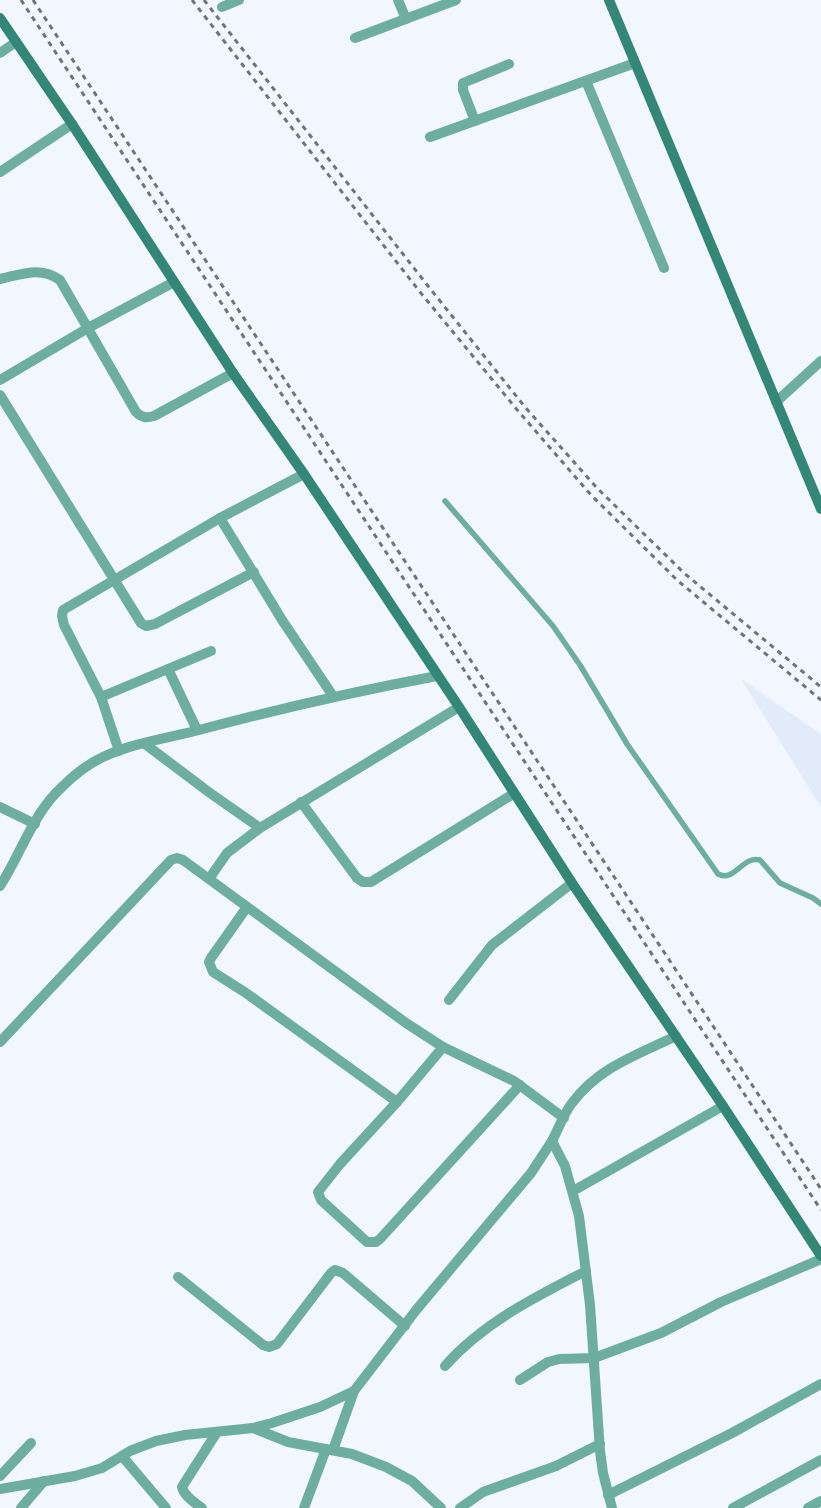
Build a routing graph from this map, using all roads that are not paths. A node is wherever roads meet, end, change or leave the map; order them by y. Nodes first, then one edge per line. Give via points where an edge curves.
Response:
1 (239, 0) edge
2 (398, 0) edge
3 (456, 0) edge
4 (609, 0) edge
5 (222, 7) dead end
6 (0, 18) edge
7 (406, 19) junction
8 (355, 38) dead end
9 (16, 42) junction
10 (0, 53) edge
11 (636, 63) junction
12 (509, 64) dead end
13 (586, 81) junction
14 (475, 121) junction
15 (72, 124) junction
16 (430, 137) dead end
17 (0, 172) edge
18 (664, 268) dead end
19 (0, 279) edge
20 (174, 282) junction
21 (88, 328) junction
22 (821, 361) edge
23 (233, 373) junction
24 (0, 380) edge
25 (0, 395) edge
26 (776, 402) junction
27 (304, 474) junction
28 (445, 501) dead end
29 (821, 509) edge
30 (220, 518) junction
31 (254, 572) junction
32 (113, 579) junction
33 (211, 651) dead end
34 (168, 669) junction
35 (438, 676) junction
36 (333, 696) junction
37 (101, 697) junction
38 (459, 707) junction
39 (197, 730) junction
40 (145, 744) junction
41 (119, 751) junction
42 (513, 794) junction
43 (301, 802) junction
44 (0, 807) edge
45 (34, 824) junction
46 (260, 828) junction
47 (209, 880) junction
48 (572, 883) junction
49 (0, 886) edge
50 (821, 904) edge
51 (247, 907) junction
52 (448, 1000) dead end
53 (676, 1036) junction
54 (0, 1042) edge
55 (442, 1047) junction
56 (520, 1085) junction
57 (397, 1102) junction
58 (723, 1106) junction
59 (564, 1118) junction
60 (552, 1141) junction
61 (573, 1191) junction
62 (821, 1256) edge
63 (821, 1259) edge
64 (586, 1271) junction
65 (178, 1278) dead end
66 (405, 1326) junction
67 (594, 1358) junction
68 (445, 1366) dead end
69 (520, 1380) dead end
70 (821, 1384) edge
71 (354, 1391) junction
72 (253, 1428) junction
73 (217, 1432) junction
74 (31, 1443) dead end
75 (600, 1444) junction
76 (330, 1450) junction
77 (122, 1456) junction
78 (821, 1460) edge
79 (0, 1476) edge
80 (44, 1481) junction
81 (0, 1489) edge
82 (608, 1495) junction
83 (821, 1501) edge
84 (21, 1508) edge
85 (166, 1508) edge
86 (202, 1508) edge
87 (304, 1508) edge
88 (441, 1508) edge
89 (460, 1508) edge
90 (612, 1508) edge
91 (733, 1508) edge
92 (808, 1508) edge

1 - 5 street
2 - 7 street
3 - 7 street
4 - 11 main road
6 - 9 main road
7 - 8 street
9 - 10 street
9 - 15 main road
11 - 13 street
11 - 26 main road
12 - 14 street via 464,83 463,90
13 - 14 street
13 - 18 street
14 - 16 street
15 - 17 street
15 - 20 main road
19 - 21 street via 42,271 52,274 60,280
20 - 21 street
20 - 23 main road
21 - 23 street via 141,417 154,416
21 - 24 street
22 - 26 street
23 - 27 main road
25 - 32 street
26 - 29 main road
27 - 30 street
27 - 35 main road
28 - 50 lane via 553,626 580,665 627,744 718,874 728,876 751,859 760,860 780,884
30 - 31 street
30 - 32 street
31 - 32 street via 155,624 146,626 136,617
31 - 36 street via 282,620
32 - 37 street via 67,606 62,616 64,625
33 - 34 street
34 - 37 street
34 - 39 street
35 - 36 street
35 - 38 main road
36 - 39 street
37 - 41 street
38 - 42 main road
38 - 43 street
39 - 40 street
40 - 41 street
40 - 46 street
41 - 45 street via 103,756 82,769 61,788
42 - 43 street via 371,882 363,882 357,878
42 - 48 main road
43 - 46 street
44 - 45 street
45 - 49 street
46 - 47 street via 227,853
47 - 51 street
47 - 54 street via 183,860 171,860
48 - 52 street via 492,946
48 - 53 main road
51 - 55 street via 406,1024
51 - 57 street via 211,958 210,967 213,972
53 - 58 main road
53 - 59 street via 605,1070 589,1083 571,1104
55 - 56 street
55 - 57 street
56 - 57 street via 380,1239 371,1243 321,1200 318,1192
56 - 59 street
58 - 61 street
58 - 62 main road
59 - 60 street
60 - 61 street via 565,1166
60 - 66 street via 531,1173
61 - 64 street
63 - 67 street via 721,1302 661,1333
64 - 67 street
64 - 68 street via 499,1319 458,1351
65 - 66 street via 269,1348 277,1344 335,1270 343,1273
66 - 71 street
67 - 69 street via 559,1359 548,1362
67 - 75 street
70 - 82 street via 732,1433
71 - 72 street via 320,1407
71 - 76 street
72 - 73 street
72 - 76 street via 288,1442
73 - 77 street via 156,1441
73 - 86 street via 182,1486 187,1496
74 - 79 street
75 - 82 street
75 - 89 street via 556,1466 483,1492
76 - 87 street
76 - 88 street via 352,1454 386,1467 412,1481
77 - 80 street via 102,1468
77 - 85 street
78 - 91 street
80 - 81 street
80 - 84 street
82 - 90 street
83 - 92 street

